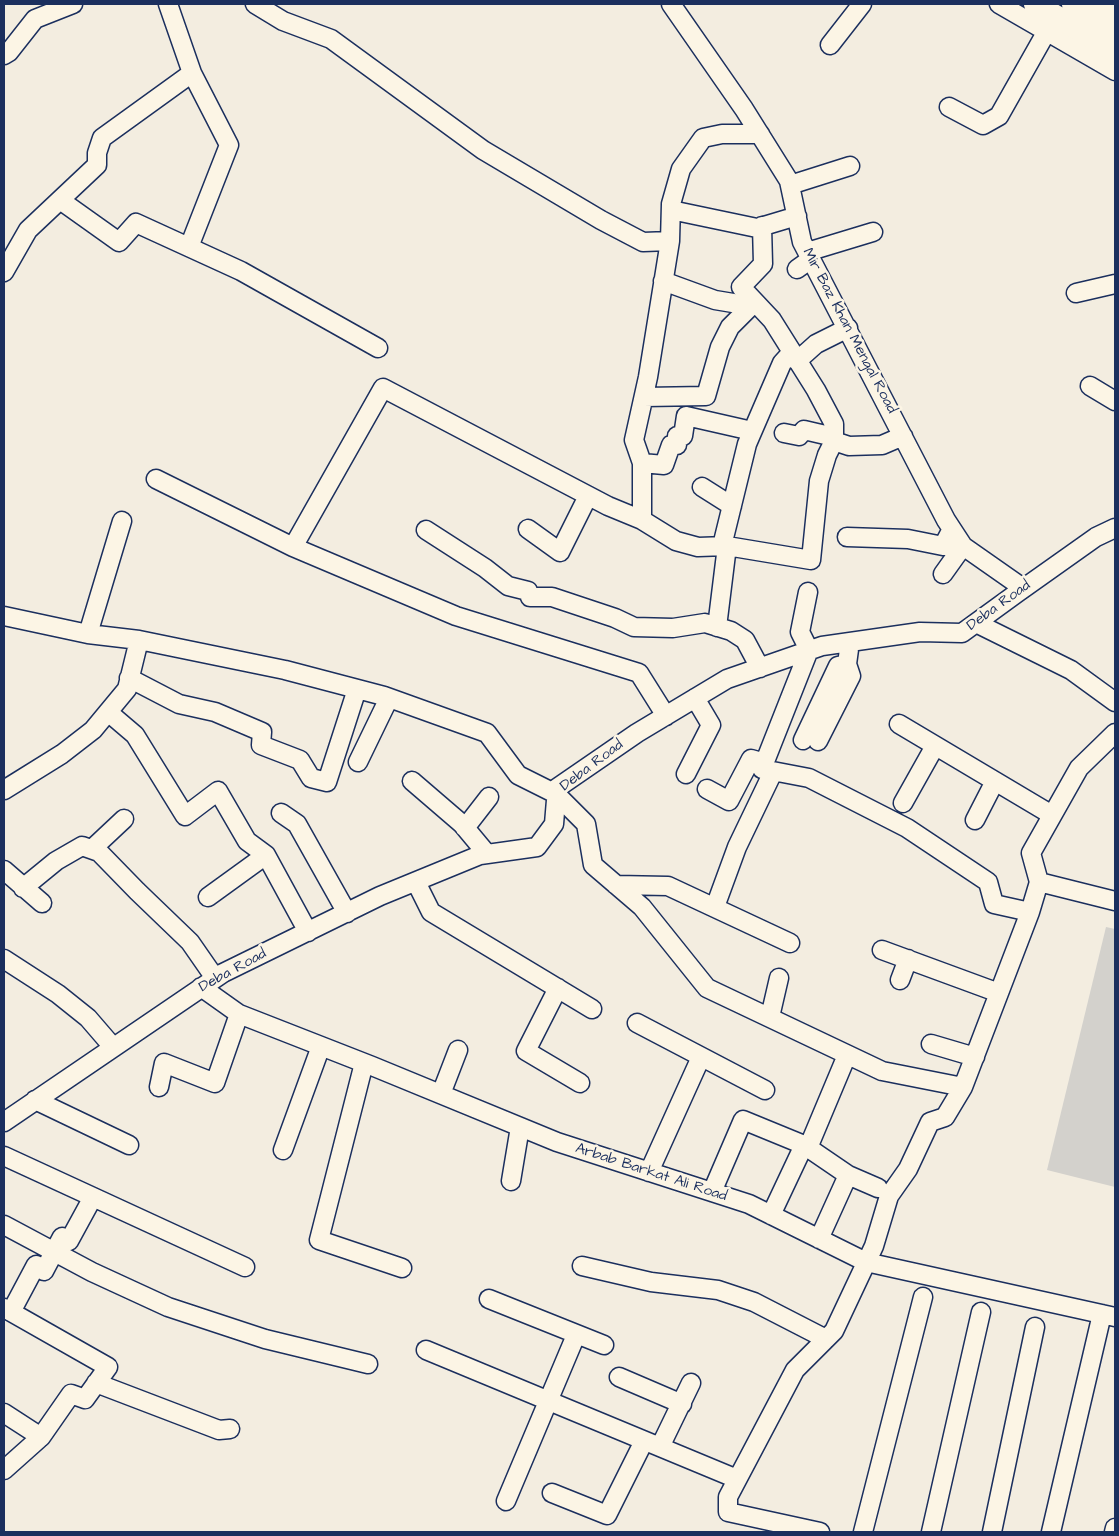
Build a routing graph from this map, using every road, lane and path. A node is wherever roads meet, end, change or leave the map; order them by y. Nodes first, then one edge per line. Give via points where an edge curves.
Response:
1 (73, 4) edge
2 (168, 4) edge
3 (255, 4) edge
4 (670, 4) edge
5 (862, 4) edge
6 (999, 4) edge
7 (1035, 4) edge
8 (1073, 4) edge
9 (1103, 4) edge
10 (1115, 10) edge
11 (1115, 29) edge
12 (1047, 31) junction
13 (830, 45) dead end
14 (1115, 51) edge
15 (4, 55) edge
16 (1115, 71) edge
17 (192, 73) junction
18 (949, 107) dead end
19 (760, 134) junction
20 (850, 166) dead end
21 (790, 185) junction
22 (60, 200) junction
23 (671, 210) junction
24 (796, 216) junction
25 (762, 226) junction
26 (874, 232) dead end
27 (670, 241) junction
28 (189, 247) junction
29 (805, 260) junction
30 (6, 264) edge
31 (663, 281) junction
32 (1115, 284) edge
33 (1076, 293) dead end
34 (751, 304) junction
35 (848, 328) junction
36 (378, 348) dead end
37 (794, 357) junction
38 (1090, 386) dead end
39 (644, 397) junction
40 (1115, 400) edge
41 (752, 431) junction
42 (784, 432) dead end
43 (904, 436) junction
44 (834, 439) junction
45 (642, 463) junction
46 (156, 479) dead end
47 (702, 487) dead end
48 (588, 496) junction
49 (732, 506) junction
50 (642, 520) junction
51 (122, 521) dead end
52 (1115, 528) edge
53 (528, 529) dead end
54 (952, 529) junction
55 (426, 530) dead end
56 (847, 538) dead end
57 (725, 546) junction
58 (964, 546) junction
59 (293, 547) junction
60 (943, 574) dead end
61 (1023, 588) junction
62 (808, 592) dead end
63 (4, 616) edge
64 (976, 623) junction
65 (717, 627) junction
66 (88, 634) junction
67 (139, 640) junction
68 (850, 642) junction
69 (810, 650) junction
70 (760, 668) junction
71 (129, 678) junction
72 (357, 689) junction
73 (389, 698) junction
74 (695, 698) junction
75 (1115, 702) edge
76 (108, 712) junction
77 (666, 716) junction
78 (899, 724) dead end
79 (1115, 733) edge
80 (811, 741) dead end
81 (935, 746) junction
82 (358, 762) dead end
83 (769, 767) junction
84 (686, 774) dead end
85 (412, 781) dead end
86 (995, 781) junction
87 (4, 790) edge
88 (707, 790) dead end
89 (556, 794) junction
90 (489, 797) dead end
91 (903, 803) dead end
92 (281, 813) dead end
93 (1052, 815) junction
94 (124, 819) dead end
95 (975, 820) dead end
96 (465, 828) junction
97 (92, 849) junction
98 (487, 854) junction
99 (266, 855) junction
100 (4, 870) edge
101 (416, 882) junction
102 (1039, 882) junction
103 (616, 884) junction
104 (23, 888) junction
105 (208, 897) dead end
106 (1115, 901) edge
107 (42, 903) dead end
108 (715, 908) junction
109 (347, 912) junction
110 (1030, 912) junction
111 (308, 932) junction
112 (790, 943) dead end
113 (882, 950) dead end
114 (908, 959) junction
115 (4, 960) edge
116 (780, 978) dead end
117 (900, 980) dead end
118 (208, 983) junction
119 (558, 988) junction
120 (999, 993) junction
121 (592, 1009) dead end
122 (239, 1014) junction
123 (770, 1018) junction
124 (637, 1022) dead end
125 (931, 1044) dead end
126 (321, 1046) junction
127 (113, 1047) junction
128 (458, 1050) dead end
129 (847, 1055) junction
130 (701, 1057) junction
131 (975, 1057) junction
132 (364, 1063) junction
133 (580, 1083) dead end
134 (159, 1087) dead end
135 (964, 1087) junction
136 (765, 1090) dead end
137 (441, 1094) junction
138 (35, 1100) junction
139 (6, 1118) edge
140 (520, 1127) junction
141 (129, 1145) dead end
142 (806, 1146) junction
143 (283, 1150) dead end
144 (4, 1156) edge
145 (649, 1172) junction
146 (848, 1175) junction
147 (511, 1181) dead end
148 (878, 1188) dead end
149 (712, 1192) junction
150 (93, 1197) junction
151 (771, 1215) junction
152 (4, 1225) edge
153 (819, 1239) junction
154 (55, 1251) junction
155 (866, 1262) junction
156 (582, 1266) dead end
157 (245, 1267) dead end
158 (402, 1268) dead end
159 (923, 1297) dead end
160 (489, 1300) dead end
161 (7, 1310) edge
162 (981, 1312) dead end
163 (1109, 1316) edge
164 (1035, 1327) dead end
165 (576, 1335) junction
166 (826, 1339) junction
167 (604, 1345) dead end
168 (426, 1350) dead end
169 (368, 1364) dead end
170 (619, 1377) dead end
171 (96, 1383) junction
172 (691, 1383) dead end
173 (547, 1401) junction
174 (682, 1404) junction
175 (4, 1413) edge
176 (230, 1429) dead end
177 (41, 1437) junction
178 (652, 1444) junction
179 (4, 1470) edge
180 (737, 1479) junction
181 (552, 1493) dead end
182 (506, 1501) dead end
183 (1115, 1528) edge
184 (820, 1532) edge
185 (862, 1532) edge
186 (931, 1532) edge
187 (992, 1532) edge
188 (1051, 1532) edge
189 (1114, 1532) edge

1 - 15 street via 34,19
2 - 17 street
3 - 27 street via 283,21 331,39 484,150 601,220 643,242
4 - 19 street, Mir Baz Khan Mengal Road
5 - 13 street
6 - 12 street
7 - 14 main road
8 - 11 main road
9 - 10 street
12 - 16 street
12 - 18 street via 999,116 982,125
17 - 22 street via 102,138 97,166
17 - 28 street via 229,145
19 - 21 street, Mir Baz Khan Mengal Road
19 - 23 street via 722,134 703,138 681,170
20 - 21 street
21 - 24 street, Mir Baz Khan Mengal Road
22 - 28 street via 119,242 136,223
22 - 30 street via 28,230
23 - 25 street via 757,228
23 - 27 street
24 - 25 street
24 - 29 street, Mir Baz Khan Mengal Road
25 - 34 street via 763,264 741,287
26 - 29 street
27 - 31 street
28 - 36 street via 241,271
29 - 35 street, Mir Baz Khan Mengal Road
31 - 34 street via 715,300
31 - 39 street
32 - 33 street
34 - 37 street via 772,320
34 - 39 street via 730,327 720,347 706,396
35 - 37 street
35 - 43 street, Mir Baz Khan Mengal Road
37 - 41 street via 782,363
37 - 44 street via 834,424
38 - 40 street
39 - 45 street via 634,440
41 - 45 street via 686,416 683,436 677,436 677,445 671,445 664,465
41 - 49 street
42 - 44 street via 799,436 804,430
43 - 44 street via 882,445 849,446
43 - 54 street, Mir Baz Khan Mengal Road
44 - 57 street via 819,482 811,560
45 - 50 street
46 - 59 street
47 - 49 street
48 - 50 street
48 - 53 street via 560,552
48 - 59 street via 383,388
49 - 57 street
50 - 57 street via 676,541 698,547
51 - 66 street
52 - 61 street, Deba Road via 1096,537
54 - 56 street via 943,546 908,540
54 - 58 street, Mir Baz Khan Mengal Road
55 - 65 street via 508,586 528,592 530,597 552,597 634,627 673,628 704,623
57 - 65 street
58 - 60 street
58 - 61 street, Mir Baz Khan Mengal Road
59 - 77 street via 456,616 639,673
61 - 64 street, Deba Road
62 - 69 street via 800,632
63 - 66 street
64 - 68 street, Deba Road via 962,633 920,632
64 - 75 street via 1071,670
65 - 70 street via 745,640
66 - 67 street
67 - 71 street
67 - 72 street via 285,670
68 - 69 street, Deba Road
68 - 80 street via 847,664 851,676
69 - 70 street, Deba Road
69 - 83 street
70 - 74 street, Deba Road via 727,679
71 - 72 street via 179,704 215,712 262,732 261,745 300,760 311,778 328,782
71 - 76 street via 127,689
72 - 73 street
73 - 82 street
73 - 89 street via 486,733 518,775
74 - 77 street, Deba Road
74 - 84 street via 711,725
76 - 87 street via 93,730 62,754
76 - 99 street via 135,735 185,816 218,791 247,841
77 - 89 street, Deba Road via 557,788
78 - 81 street
79 - 93 street via 1079,768
81 - 86 street
81 - 91 street
83 - 88 street via 751,759 729,801
83 - 108 street
83 - 110 street via 809,778 907,828 988,882 994,904
85 - 96 street
86 - 93 street
86 - 95 street
89 - 98 street, Deba Road via 554,824 537,847
89 - 103 street via 586,824 592,865
90 - 96 street
92 - 109 street via 297,824
93 - 102 street via 1031,852
94 - 97 street
96 - 98 street
97 - 104 street via 82,846 56,861
97 - 118 street via 99,852 190,942
98 - 101 street, Deba Road
99 - 105 street
99 - 111 street
100 - 104 street
101 - 109 street, Deba Road
101 - 119 street via 431,912
102 - 106 street
102 - 110 street
103 - 108 street via 668,886
103 - 123 street via 642,907 707,988
104 - 107 street
108 - 112 street
109 - 111 street, Deba Road
110 - 120 street
111 - 118 street, Deba Road
113 - 114 street
114 - 117 street
114 - 120 street
115 - 127 street via 58,994 88,1018
116 - 123 street
118 - 122 street, Arbab Barkat Ali Road
118 - 127 street, Deba Road
119 - 121 street
119 - 133 street via 526,1051
120 - 131 street
122 - 126 street, Arbab Barkat Ali Road
122 - 134 street via 215,1083 164,1063
123 - 129 street
124 - 130 street
125 - 131 street
126 - 132 street, Arbab Barkat Ali Road
126 - 143 street
127 - 138 street, Deba Road
128 - 137 street
129 - 135 street via 882,1072
129 - 142 street
130 - 136 street
130 - 145 street
131 - 135 street
132 - 137 street, Arbab Barkat Ali Road
132 - 158 street via 319,1240
135 - 155 street via 945,1117 930,1122 908,1169 888,1196 874,1246
137 - 140 street, Arbab Barkat Ali Road
138 - 139 street, Deba Road
138 - 141 street
140 - 145 street, Arbab Barkat Ali Road
140 - 147 street
142 - 146 street
142 - 149 street via 743,1120
142 - 151 street
144 - 150 street
145 - 149 street, Arbab Barkat Ali Road
146 - 148 street
146 - 153 street
149 - 151 street, Arbab Barkat Ali Road
150 - 154 street via 69,1241 62,1237
150 - 157 street
151 - 153 street, Arbab Barkat Ali Road
152 - 154 street
153 - 155 street, Arbab Barkat Ali Road
154 - 161 street via 44,1271 36,1265
154 - 169 street via 168,1307 265,1339
155 - 163 street, Arbab Barkat Ali Road
155 - 166 street via 834,1331
156 - 166 street via 651,1282 718,1290 754,1302
159 - 185 street
160 - 165 street
161 - 171 street via 108,1367
162 - 186 street
163 - 188 street
164 - 187 street
165 - 167 street
165 - 173 street
166 - 180 street via 795,1370
168 - 173 street
170 - 174 street
171 - 176 street via 218,1430
171 - 177 street via 85,1399 71,1394
172 - 174 street
173 - 178 street
173 - 182 street
174 - 178 street
175 - 177 street
177 - 179 street
178 - 180 street
178 - 181 street via 607,1515
180 - 184 street via 728,1497 728,1512
183 - 189 street

